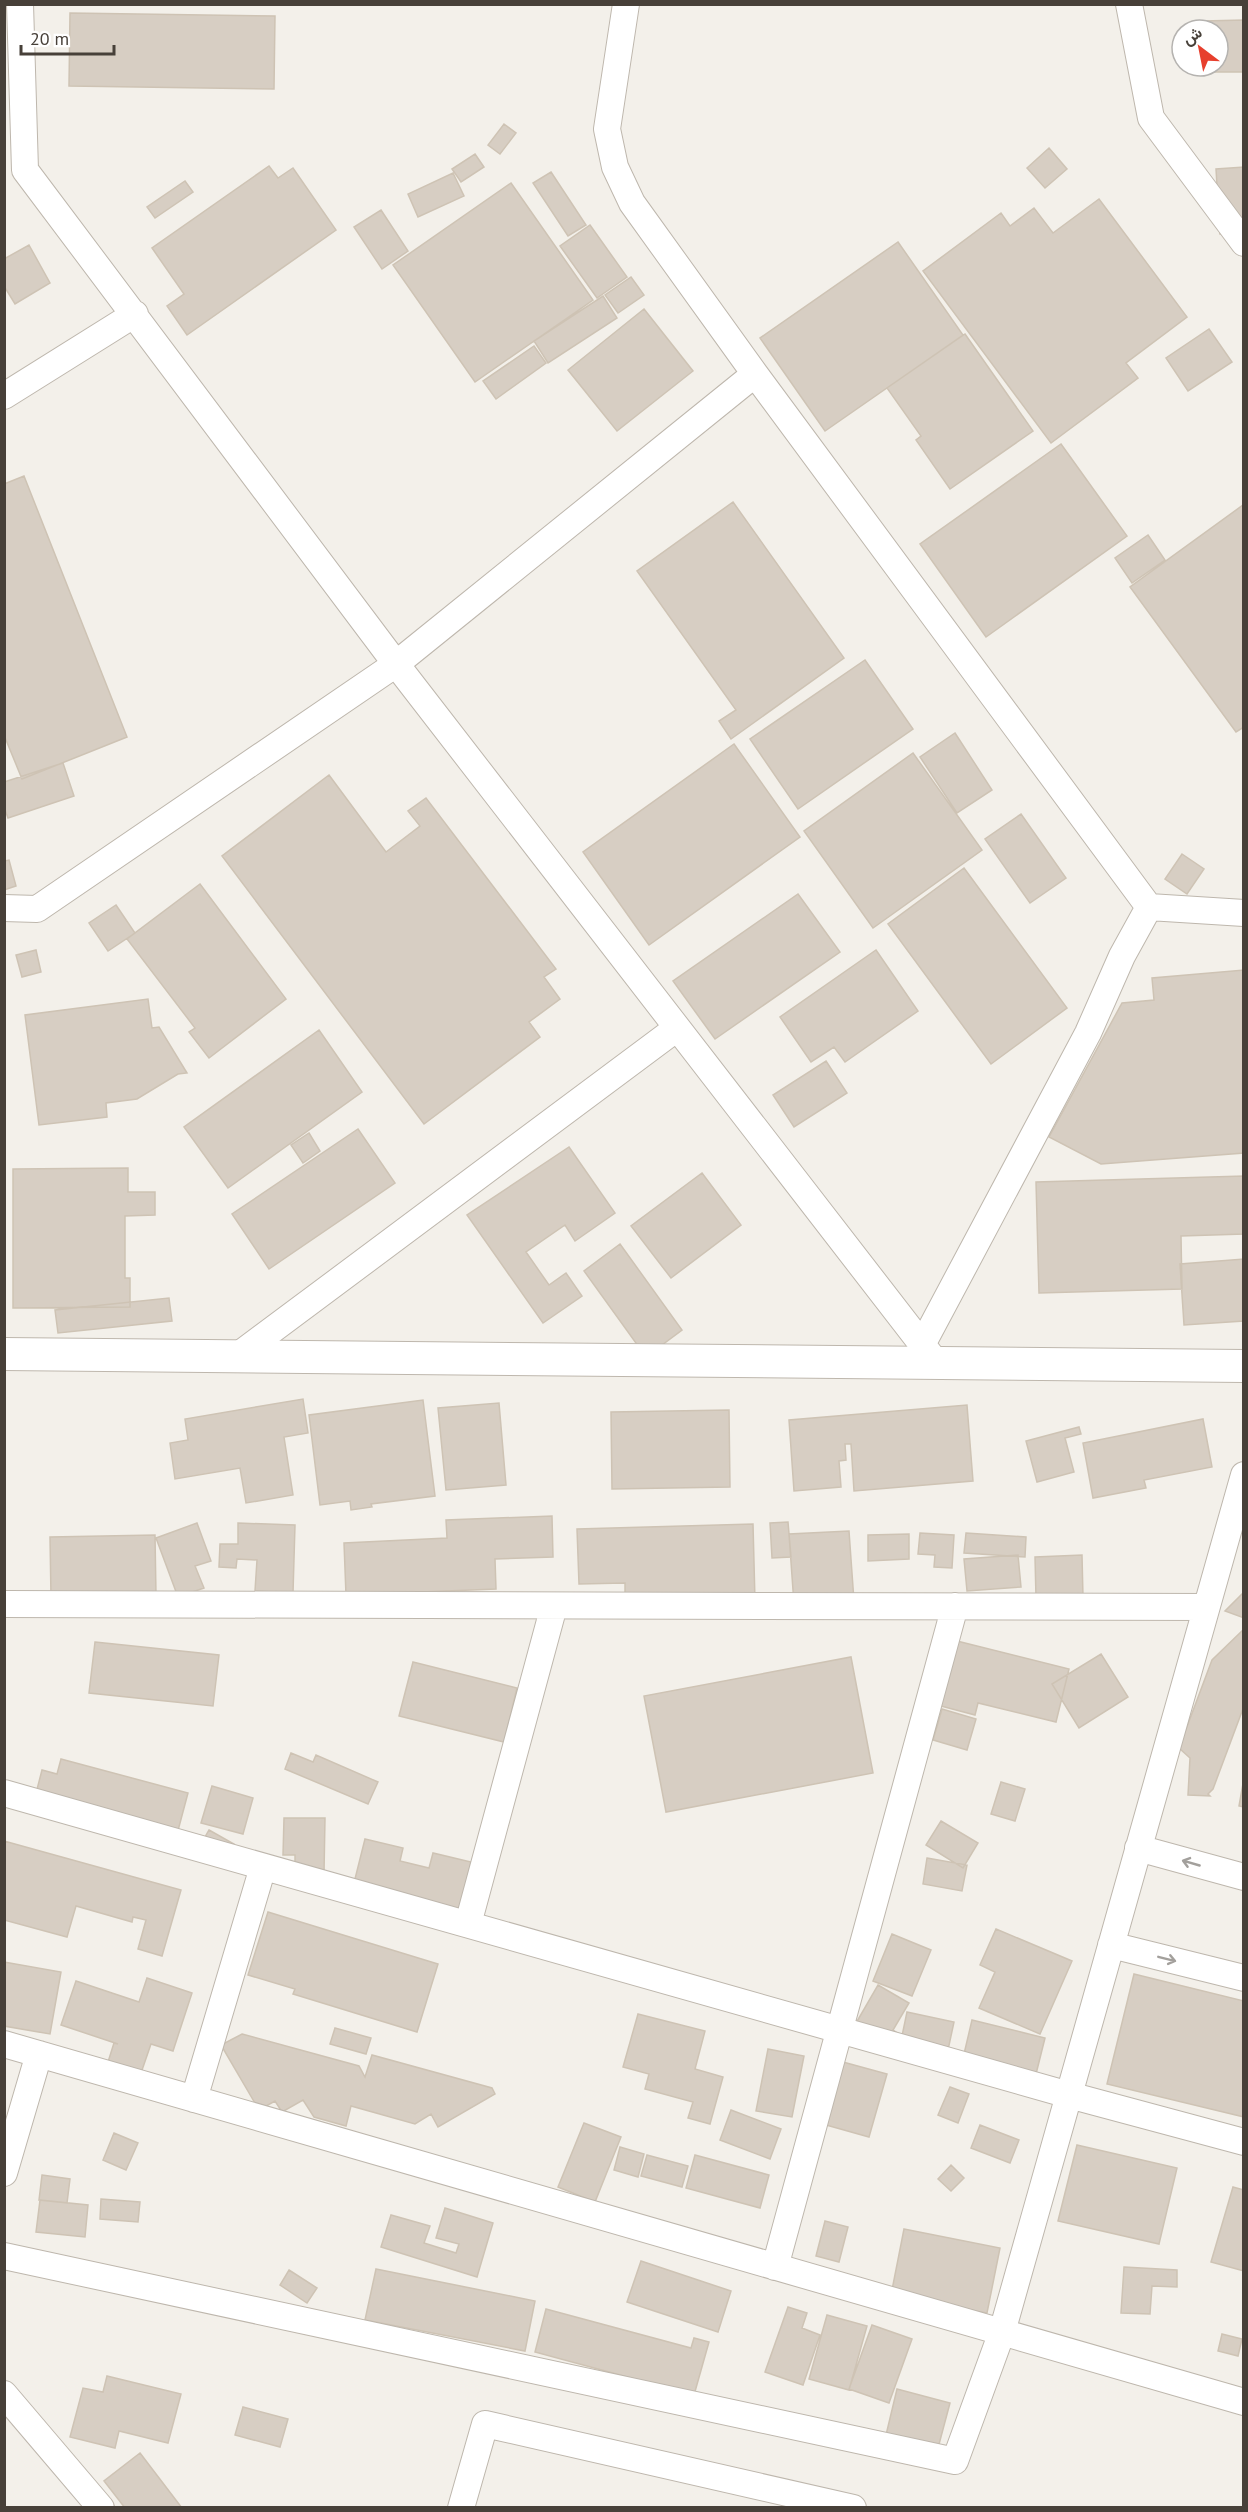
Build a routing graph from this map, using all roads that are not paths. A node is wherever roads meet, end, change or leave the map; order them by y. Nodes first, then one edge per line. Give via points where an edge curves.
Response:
1 (20, 4) edge
2 (626, 4) edge
3 (1129, 4) edge
4 (1244, 243) edge
5 (135, 314) junction
6 (755, 374) junction
7 (4, 396) edge
8 (396, 664) junction
9 (1149, 907) junction
10 (4, 908) edge
11 (1244, 913) edge
12 (677, 1028) junction
13 (4, 1354) edge
14 (930, 1355) junction
15 (236, 1357) junction
16 (1244, 1366) edge
17 (1244, 1475) edge
18 (4, 1604) edge
19 (554, 1606) junction
20 (955, 1606) junction
21 (1206, 1607) junction
22 (4, 1793) edge
23 (1138, 1848) junction
24 (263, 1867) junction
25 (1244, 1877) edge
26 (468, 1924) junction
27 (1111, 1946) junction
28 (1244, 1978) edge
29 (840, 2030) junction
30 (4, 2044) edge
31 (39, 2054) junction
32 (1069, 2095) junction
33 (194, 2099) junction
34 (1244, 2142) edge
35 (4, 2173) edge
36 (4, 2256) edge
37 (776, 2267) junction
38 (1002, 2332) junction
39 (4, 2394) edge
40 (1244, 2402) edge
41 (101, 2508) edge
42 (461, 2508) edge
43 (853, 2508) edge

1 - 5 street via 25,170
2 - 6 street via 607,129 615,167 632,203
3 - 4 street via 1151,118
5 - 7 street
5 - 8 street
6 - 8 street
6 - 9 street
8 - 10 street via 37,909
8 - 12 street
9 - 11 street
9 - 14 street
12 - 14 street
12 - 15 street
13 - 15 street
14 - 15 street
14 - 16 street
17 - 21 street
18 - 19 street
19 - 20 street
19 - 26 street
20 - 21 street
20 - 29 street
21 - 23 street
22 - 24 street
25 -> 23 street
23 - 27 street
24 - 26 street
24 - 33 street
26 - 29 street
27 -> 28 street
27 - 32 street
29 - 32 street
29 - 37 street
30 - 31 street
31 - 33 street
31 - 35 street
32 - 34 street
32 - 38 street
33 - 37 street
36 - 38 street via 955,2461
37 - 38 street
38 - 40 street
39 - 41 street
42 - 43 street via 485,2424

